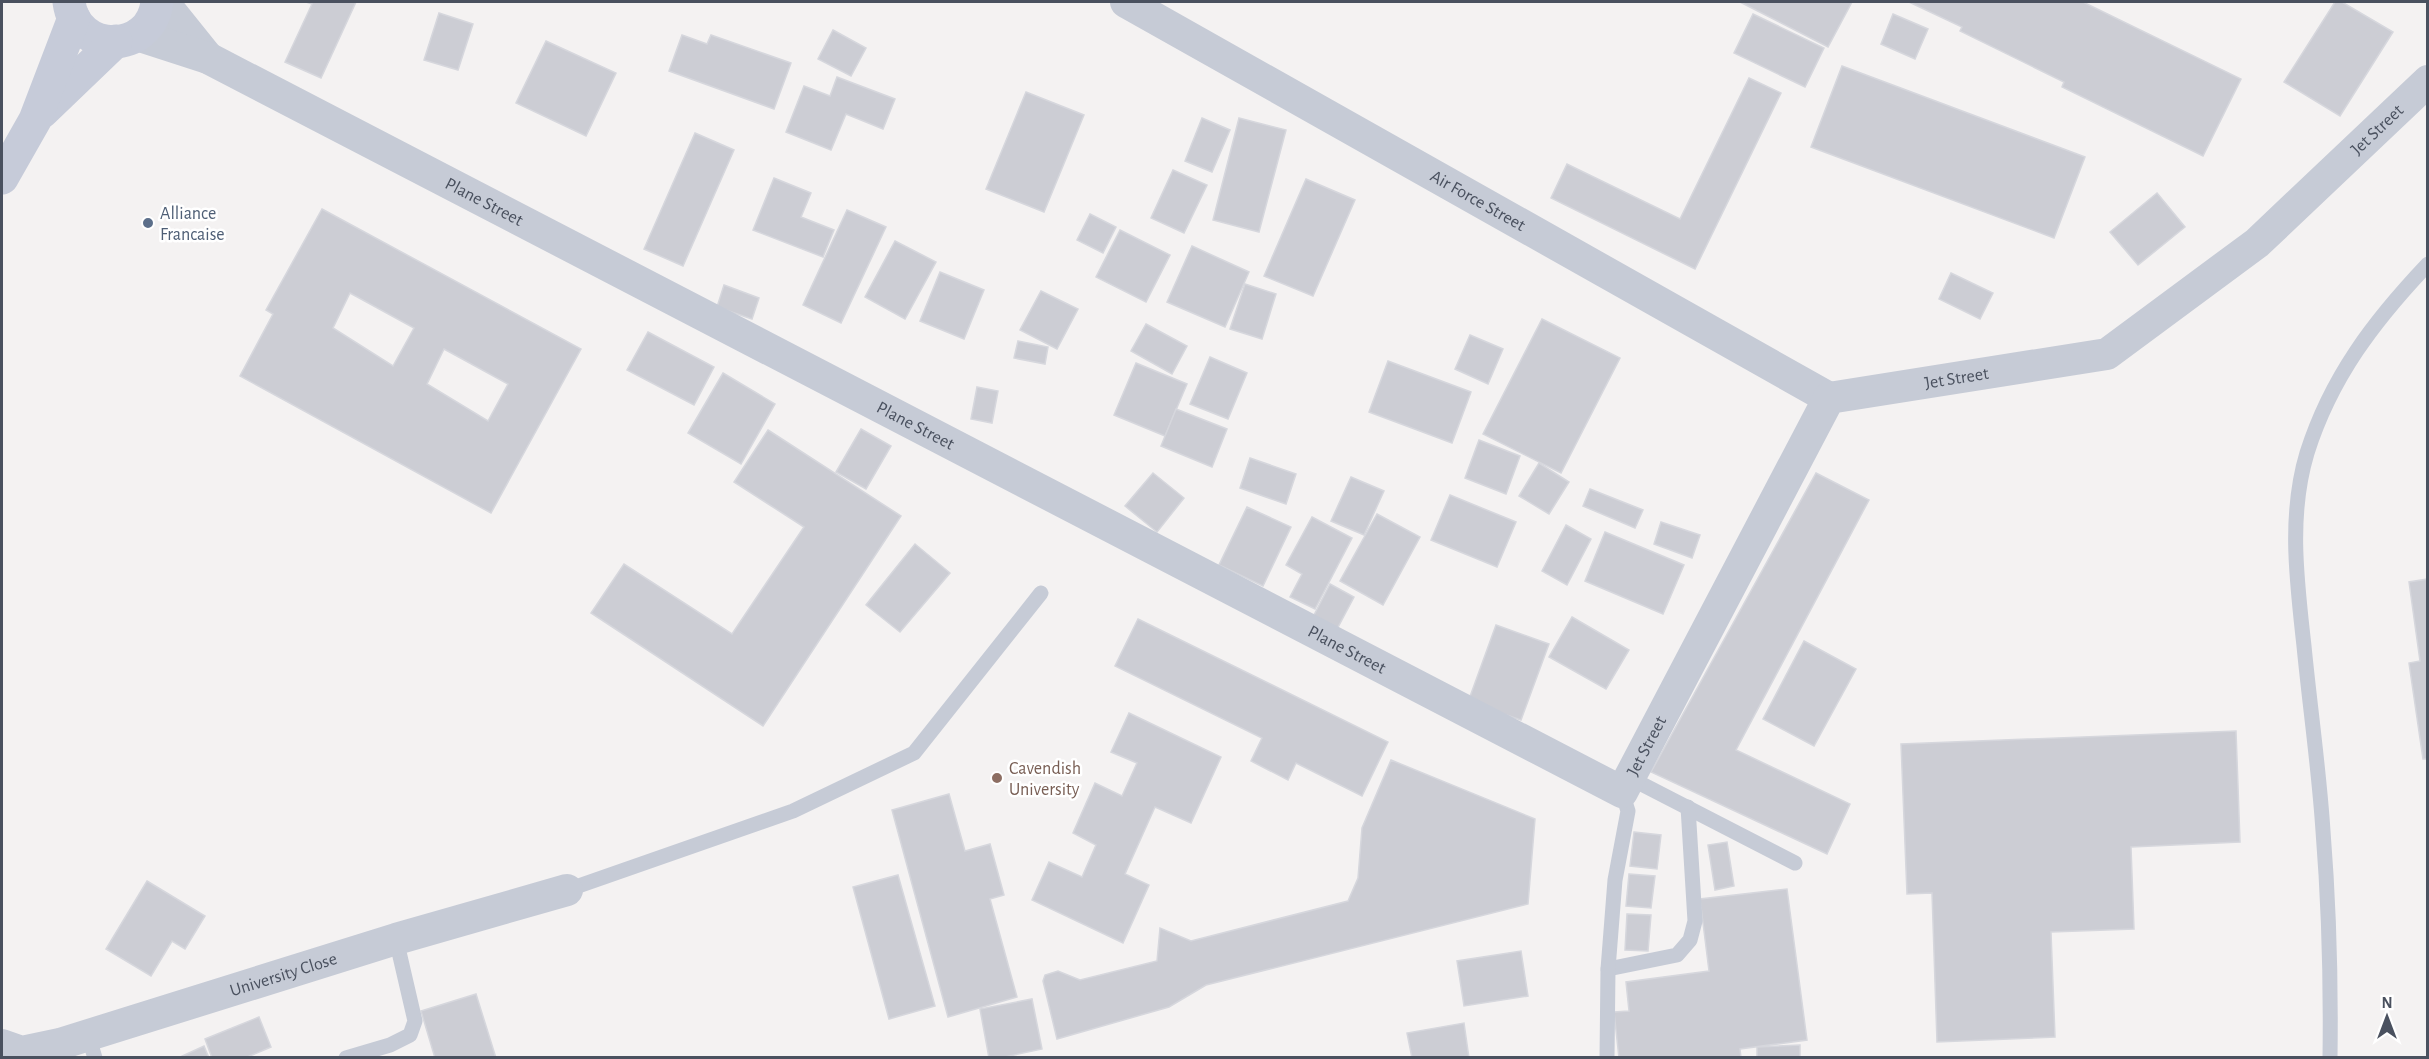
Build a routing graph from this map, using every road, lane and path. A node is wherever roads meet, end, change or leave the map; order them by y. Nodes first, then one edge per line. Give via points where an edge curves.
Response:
1 (157, 2) edge
2 (163, 2) edge
3 (1126, 2) edge
4 (71, 10) edge
5 (127, 38) junction
6 (208, 58) junction
7 (2427, 81) edge
8 (35, 120) junction
9 (2, 178) edge
10 (2427, 264) edge
11 (1829, 398) junction
12 (1041, 593) dead end
13 (1625, 784) junction
14 (1688, 807) junction
15 (1795, 863) dead end
16 (567, 890) joint
17 (396, 939) junction
18 (1608, 969) junction
19 (2, 1045) edge
20 (91, 1046) edge
21 (346, 1058) edge
22 (1607, 1058) edge
23 (2330, 1058) edge

1 - 5 main road via 149,24
2 - 6 street, Plane Street
3 - 11 street, Air Force Street
4 - 5 main road via 82,30 94,38
4 - 8 main road
5 - 6 street, Plane Street
5 - 8 main road
6 - 13 street, Plane Street
7 - 11 street, Jet Street via 2257,243 2107,354
8 - 9 main road
10 - 23 lane via 2390,303 2352,354 2329,398 2307,453 2296,516 2296,572 2324,832
11 - 13 street, Jet Street
12 - 16 lane via 914,753 793,811
13 - 14 lane
13 - 18 lane via 1628,811 1615,880
14 - 15 lane
14 - 18 lane via 1695,921 1690,940 1677,955
16 - 17 street, University Close
17 - 20 street, University Close
17 - 21 lane via 415,1021 410,1035
18 - 22 lane
19 - 20 street, University Close via 22,1053

